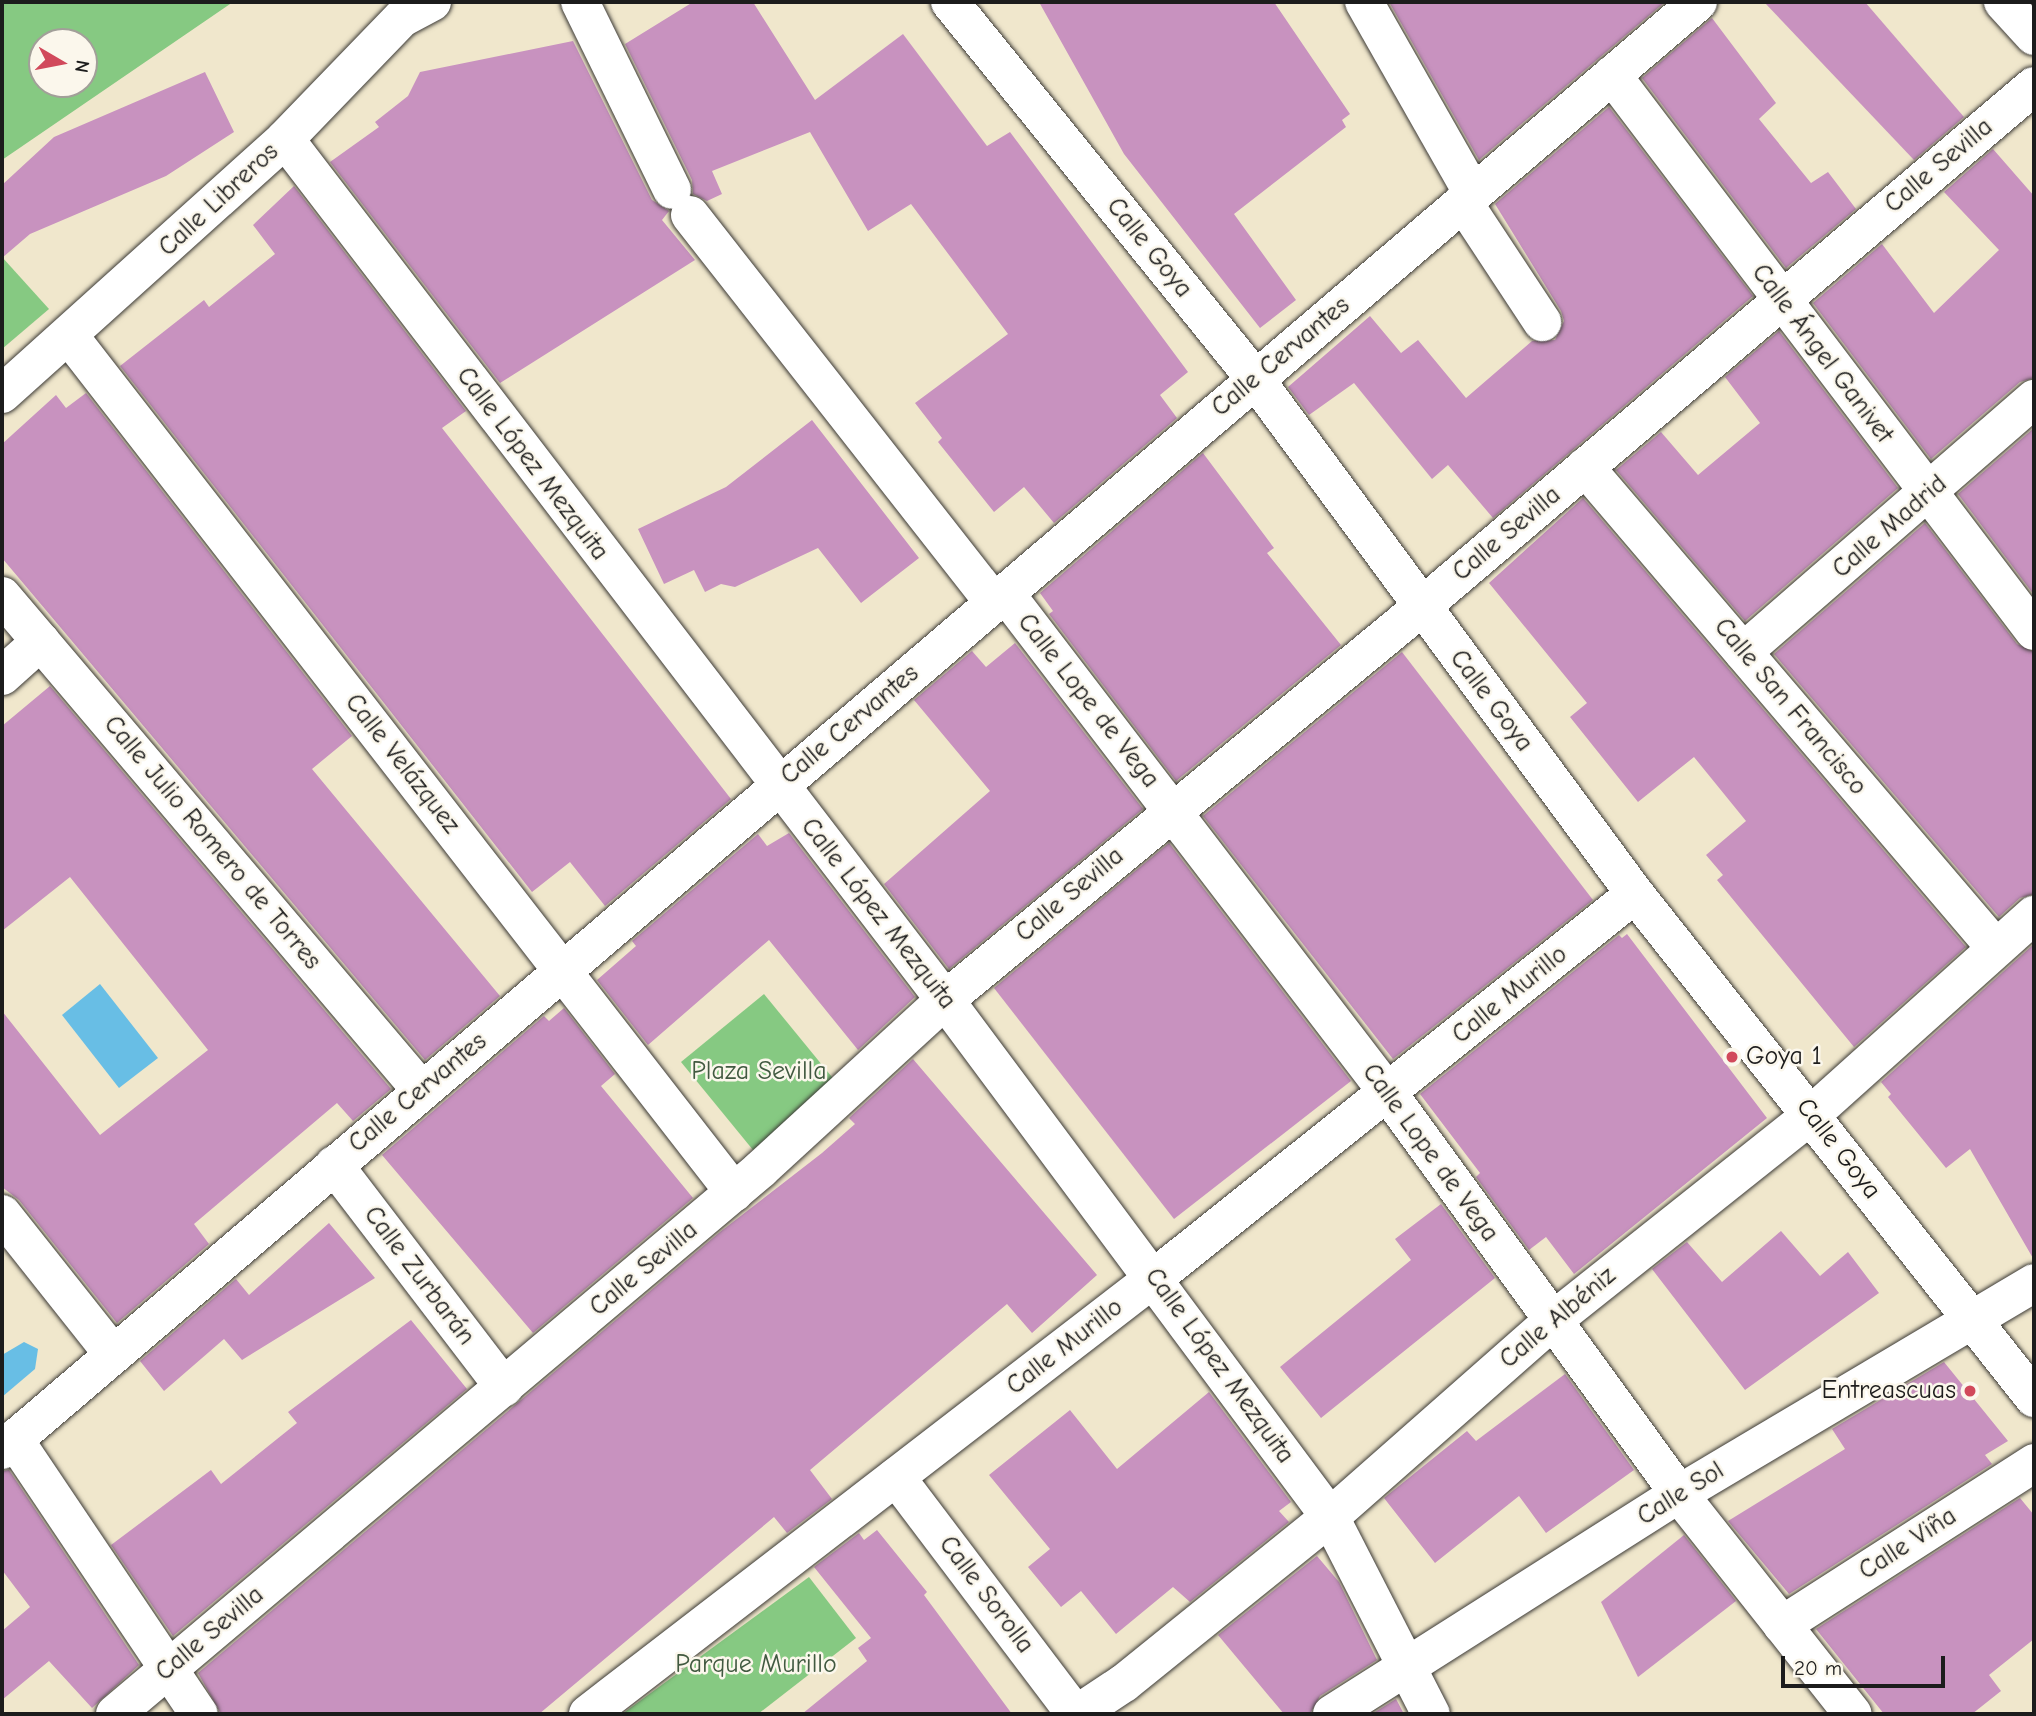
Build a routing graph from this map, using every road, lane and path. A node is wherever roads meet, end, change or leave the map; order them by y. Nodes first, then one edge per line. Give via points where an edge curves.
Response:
1 (432, 2) edge
2 (580, 2) edge
3 (950, 2) edge
4 (1364, 2) edge
5 (1698, 2) edge
6 (2003, 2) edge
7 (2034, 36) edge
8 (1612, 75) junction
9 (2034, 86) edge
10 (285, 139) junction
11 (1468, 198) junction
12 (1781, 301) junction
13 (1542, 322) dead end
14 (70, 337) junction
15 (1255, 379) junction
16 (2, 394) edge
17 (2034, 399) edge
18 (1585, 467) junction
19 (1928, 494) junction
20 (2, 596) edge
21 (999, 598) junction
22 (1421, 607) junction
23 (2034, 631) edge
24 (41, 641) junction
25 (1743, 652) junction
26 (2, 676) edge
27 (778, 786) junction
28 (1172, 810) junction
29 (1635, 894) junction
30 (2034, 915) edge
31 (1995, 947) junction
32 (562, 971) junction
33 (945, 1000) junction
34 (422, 1091) junction
35 (1388, 1093) junction
36 (1811, 1115) junction
37 (334, 1165) junction
38 (734, 1192) junction
39 (2, 1214) edge
40 (1154, 1278) junction
41 (2034, 1283) edge
42 (1973, 1320) junction
43 (1551, 1322) junction
44 (113, 1354) junction
45 (504, 1387) junction
46 (2034, 1398) edge
47 (8, 1444) edge
48 (2034, 1464) edge
49 (896, 1477) junction
50 (1679, 1494) junction
51 (1330, 1517) junction
52 (1782, 1625) junction
53 (1408, 1668) junction
54 (168, 1669) junction
55 (115, 1714) edge
56 (199, 1714) edge
57 (589, 1714) edge
58 (1076, 1714) edge
59 (1332, 1714) edge
60 (1431, 1714) edge
61 (1853, 1714) edge

1 - 10 street, Calle Libreros via 402,18
2 - 21 street, Calle Lope de Vega via 681,202
3 - 15 street, Calle Goya
4 - 11 street
5 - 8 street, Calle Cervantes
6 - 7 street
8 - 11 street, Calle Cervantes
8 - 12 street, Calle Ángel Ganivet
9 - 12 street, Calle Sevilla
10 - 14 street, Calle Libreros
10 - 27 street, Calle López Mezquita
11 - 13 street
11 - 15 street, Calle Cervantes
12 - 18 street, Calle Sevilla
12 - 19 street, Calle Ángel Ganivet
14 - 16 street, Calle Libreros
14 - 32 street, Calle Velázquez
15 - 21 street, Calle Cervantes
15 - 22 street, Calle Goya
17 - 19 street, Calle Madrid
18 - 22 street, Calle Sevilla
18 - 25 street, Calle San Francisco
19 - 23 street, Calle Ángel Ganivet
19 - 25 street, Calle Madrid
20 - 24 street, Calle Julio Romero de Torres
21 - 27 street, Calle Cervantes
21 - 28 street, Calle Lope de Vega
22 - 28 street, Calle Sevilla
22 - 29 street, Calle Goya
24 - 26 street
24 - 34 street, Calle Julio Romero de Torres
25 - 31 street, Calle San Francisco
27 - 32 street, Calle Cervantes
27 - 33 street, Calle López Mezquita
28 - 33 street, Calle Sevilla
28 - 35 street, Calle Lope de Vega
29 - 35 street, Calle Murillo
29 - 36 street, Calle Goya
30 - 31 street, Calle Albéniz
31 - 36 street, Calle Albéniz
32 - 34 street, Calle Cervantes
32 - 38 street, Calle Velázquez
33 - 38 street, Calle Sevilla
33 - 40 street, Calle López Mezquita
34 - 37 street, Calle Cervantes
35 - 40 street, Calle Murillo
35 - 43 street, Calle Lope de Vega
36 - 42 street, Calle Goya
36 - 43 street, Calle Albéniz
37 - 44 street, Calle Cervantes
37 - 45 street, Calle Zurbarán
38 - 45 street, Calle Sevilla
39 - 44 street
40 - 49 street, Calle Murillo
40 - 51 street, Calle López Mezquita
41 - 42 street, Calle Sol
42 - 46 street, Calle Goya
42 - 50 street, Calle Sol
43 - 50 street, Calle Lope de Vega
43 - 51 street, Calle Albéniz
44 - 47 street, Calle Cervantes
45 - 54 street, Calle Sevilla
47 - 54 street
48 - 52 street, Calle Viña
49 - 57 street, Calle Murillo
49 - 58 street, Calle Sorolla
50 - 52 street, Calle Lope de Vega
50 - 53 street, Calle Sol
51 - 53 street, Calle López Mezquita
51 - 58 street, Calle Albéniz via 1124,1683
52 - 61 street, Calle Lope de Vega
53 - 59 street, Calle Sol
53 - 60 street, Calle López Mezquita
54 - 55 street, Calle Sevilla
54 - 56 street

